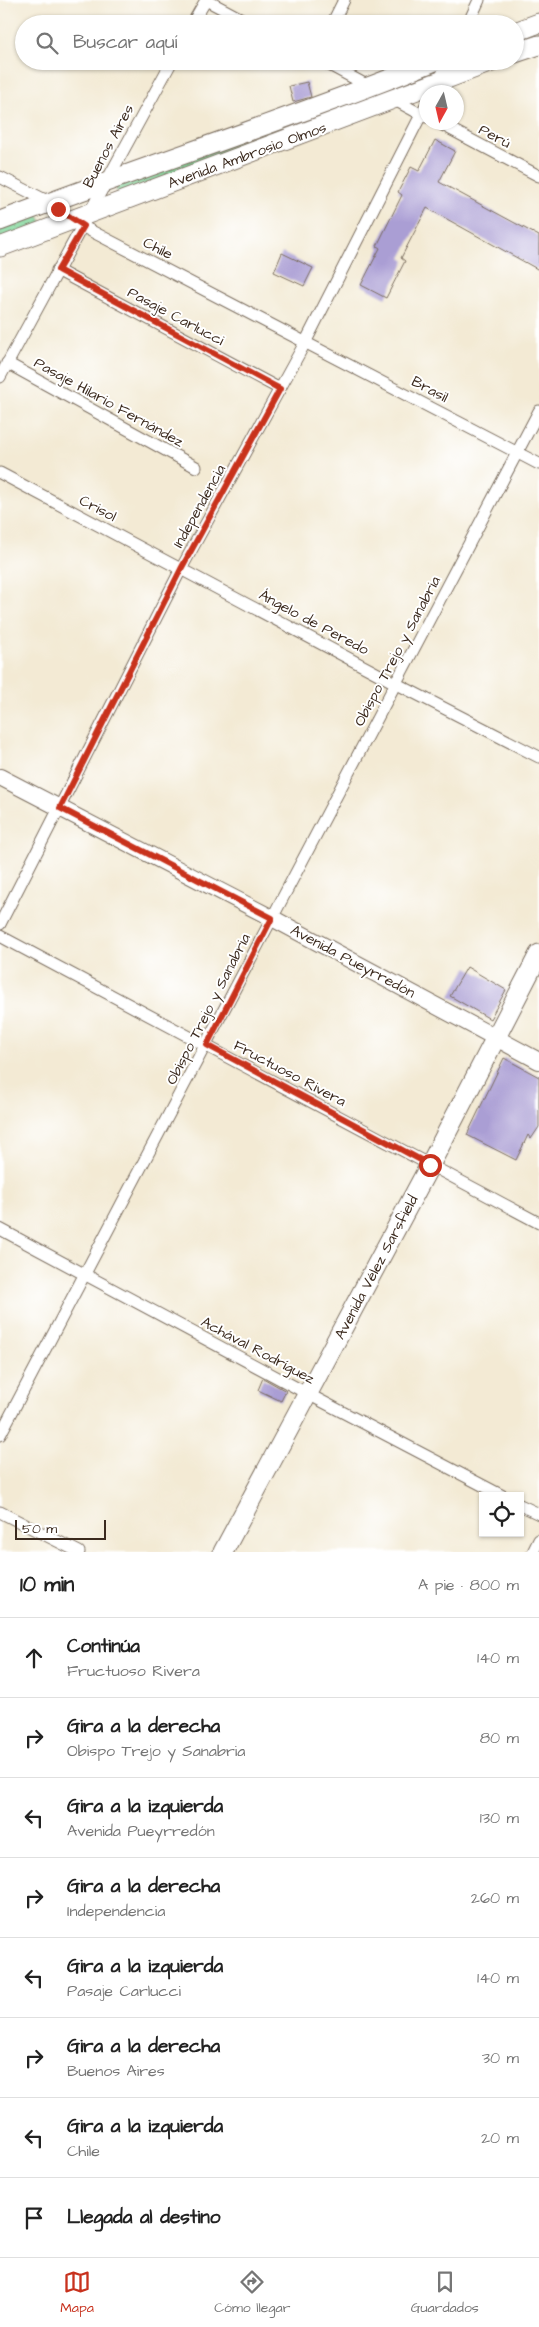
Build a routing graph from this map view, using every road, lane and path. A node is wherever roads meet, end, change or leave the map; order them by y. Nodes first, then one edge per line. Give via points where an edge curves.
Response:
1 (206, 0) edge
2 (344, 0) edge
3 (480, 0) edge
4 (197, 15) edge
5 (234, 15) edge
6 (336, 15) edge
7 (472, 15) edge
8 (539, 23) edge
9 (524, 29) edge
10 (539, 45) edge
11 (524, 51) edge
12 (167, 70) edge
13 (339, 70) edge
14 (413, 70) edge
15 (444, 70) edge
16 (474, 70) edge
17 (437, 85) edge
18 (440, 85) edge
19 (371, 87) junction
20 (419, 92) edge
21 (395, 100) junction
22 (419, 110) edge
23 (419, 124) edge
24 (452, 130) edge
25 (539, 176) edge
26 (0, 177) edge
27 (106, 180) junction
28 (49, 202) junction
29 (82, 220) junction
30 (0, 221) edge
31 (0, 247) edge
32 (58, 270) junction
33 (306, 341) junction
34 (7, 363) junction
35 (0, 377) edge
36 (280, 389) junction
37 (539, 411) edge
38 (517, 452) junction
39 (539, 464) edge
40 (196, 467) dead end
41 (0, 473) edge
42 (181, 569) junction
43 (397, 684) junction
44 (539, 756) edge
45 (0, 777) edge
46 (60, 808) junction
47 (272, 918) junction
48 (0, 924) edge
49 (0, 936) edge
50 (539, 954) edge
51 (497, 1038) junction
52 (207, 1045) junction
53 (539, 1061) edge
54 (430, 1165) junction
55 (539, 1223) edge
56 (0, 1229) edge
57 (86, 1275) junction
58 (308, 1394) junction
59 (0, 1435) edge
60 (495, 1492) edge
61 (524, 1507) edge
62 (0, 1512) edge
63 (539, 1514) edge
64 (539, 1540) edge
65 (79, 1552) edge
66 (223, 1552) edge
67 (533, 1552) edge

1 - 4 street
1 - 5 street
2 - 6 street
3 - 7 street
8 - 9 main road
10 - 11 main road
12 - 27 street, Buenos Aires
13 - 19 street
14 - 19 main road, Avenida Ambrosio Olmos
15 - 17 street
16 - 18 main road, Avenida Ambrosio Olmos
19 - 21 street
19 - 27 main road, Avenida Ambrosio Olmos
20 - 21 main road, Avenida Ambrosio Olmos
21 - 22 street
21 - 29 main road, Avenida Ambrosio Olmos
23 - 33 street, Independencia
24 - 25 street, Perú
26 - 28 street, Chile
27 - 28 main road, Avenida Ambrosio Olmos
27 - 29 street, Buenos Aires
28 - 29 street, Chile
28 - 30 main road, Avenida Ambrosio Olmos
29 - 31 main road, Avenida Ambrosio Olmos
29 - 32 street, Buenos Aires
29 - 33 street, Chile
32 - 34 street, Buenos Aires
32 - 36 street, Pasaje Carlucci
33 - 36 street, Independencia
33 - 38 street, Brasil
34 - 35 street, Buenos Aires
34 - 40 street, Pasaje Hilario Fernández
36 - 42 street, Independencia
37 - 38 street, Obispo Trejo y Sanabria
38 - 39 street, Brasil
38 - 43 street, Obispo Trejo y Sanabria
41 - 42 street, Crisol
42 - 43 street, Ángelo de Peredo
42 - 46 street, Independencia
43 - 44 street, Ángelo de Peredo
43 - 47 street, Obispo Trejo y Sanabria
45 - 46 main road, Avenida Pueyrredón
46 - 47 main road, Avenida Pueyrredón
46 - 48 street, Independencia
47 - 51 main road, Avenida Pueyrredón
47 - 52 street, Obispo Trejo y Sanabria
49 - 52 street, Fructuoso Rivera
50 - 51 main road, Avenida Vélez Sarsfield
51 - 53 main road, Avenida Pueyrredón
51 - 54 main road, Avenida Vélez Sarsfield
52 - 54 street, Fructuoso Rivera
52 - 57 street, Obispo Trejo y Sanabria
54 - 55 street, Fructuoso Rivera
54 - 58 main road, Avenida Vélez Sarsfield
56 - 57 street, Achával Rodríguez
57 - 58 street, Achával Rodríguez
57 - 59 street, Obispo Trejo y Sanabria
58 - 60 street, Achával Rodríguez
58 - 66 main road, Avenida Vélez Sarsfield
61 - 63 street
62 - 65 street
64 - 67 street

